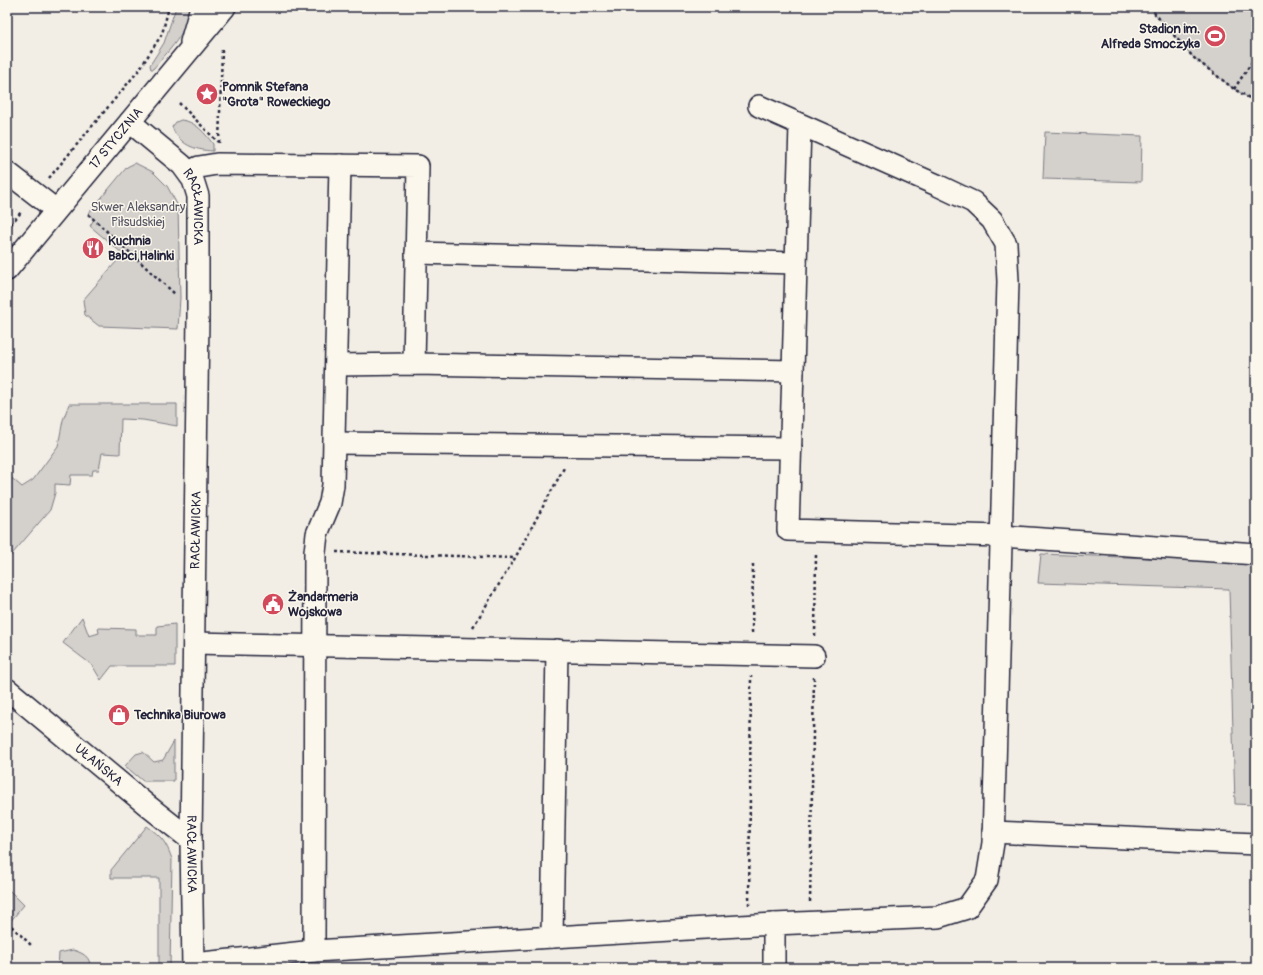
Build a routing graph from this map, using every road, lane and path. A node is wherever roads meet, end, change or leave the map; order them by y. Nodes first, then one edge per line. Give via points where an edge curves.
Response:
1 (169, 7) edge
2 (201, 7) edge
3 (225, 7) edge
4 (1151, 7) edge
5 (222, 50) dead end
6 (188, 53) junction
7 (1256, 56) edge
8 (1234, 90) junction
9 (1256, 102) edge
10 (179, 103) dead end
11 (758, 106) dead end
12 (130, 122) junction
13 (800, 125) junction
14 (219, 143) junction
15 (218, 164) junction
16 (340, 165) junction
17 (7, 172) edge
18 (188, 172) junction
19 (35, 195) junction
20 (56, 210) junction
21 (88, 214) dead end
22 (7, 229) edge
23 (416, 253) junction
24 (796, 263) junction
25 (7, 270) edge
26 (198, 316) junction
27 (414, 364) junction
28 (336, 365) junction
29 (793, 371) junction
30 (334, 443) junction
31 (576, 446) junction
32 (791, 448) junction
33 (817, 531) junction
34 (1001, 536) junction
35 (315, 552) junction
36 (1256, 554) edge
37 (515, 558) junction
38 (753, 563) dead end
39 (194, 643) junction
40 (314, 645) junction
41 (461, 648) junction
42 (557, 650) junction
43 (752, 654) junction
44 (814, 656) junction
45 (7, 689) edge
46 (993, 832) junction
47 (191, 840) junction
48 (1256, 844) edge
49 (7, 922) edge
50 (810, 922) junction
51 (774, 924) junction
52 (748, 925) junction
53 (552, 937) junction
54 (31, 945) dead end
55 (314, 951) junction
56 (193, 966) edge
57 (774, 968) edge

1 - 19 path via 162,34 139,70
2 - 6 street
3 - 6 street, 17 STYCZNIA
4 - 8 path via 1194,58
5 - 14 path
6 - 12 street, 17 STYCZNIA
7 - 8 path
8 - 9 path
10 - 14 path
11 - 13 street
12 - 18 street, RACŁAWICKA
12 - 20 street, 17 STYCZNIA
13 - 24 street
13 - 34 street via 973,202 992,220 1006,244 1008,281
14 - 15 path
15 - 16 street
15 - 18 street
16 - 23 street via 418,166
16 - 28 street
17 - 19 street
18 - 26 street, RACŁAWICKA via 198,196
19 - 20 street
19 - 22 path
20 - 25 street, 17 STYCZNIA
21 - 26 path
23 - 24 street
23 - 27 street
24 - 29 street
26 - 39 street, RACŁAWICKA
27 - 28 street
27 - 29 street
28 - 30 street
29 - 32 street
30 - 31 street
30 - 35 street via 330,503 317,534
31 - 32 street
31 - 37 path
32 - 33 street via 788,530
33 - 34 street
33 - 44 path
34 - 36 street
34 - 46 street
35 - 37 path
35 - 40 street
37 - 41 path
38 - 43 path
39 - 40 street
39 - 47 street, RACŁAWICKA
40 - 41 street
40 - 55 street
41 - 42 street
42 - 43 street
42 - 53 street
43 - 44 street
43 - 52 path
44 - 50 path
45 - 47 street, UŁAŃSKA
46 - 48 street
46 - 50 street via 987,880 967,908 938,917
47 - 56 street, RACŁAWICKA
49 - 54 path
50 - 51 street
51 - 52 street
51 - 57 street
52 - 53 street
53 - 55 street
55 - 56 street

